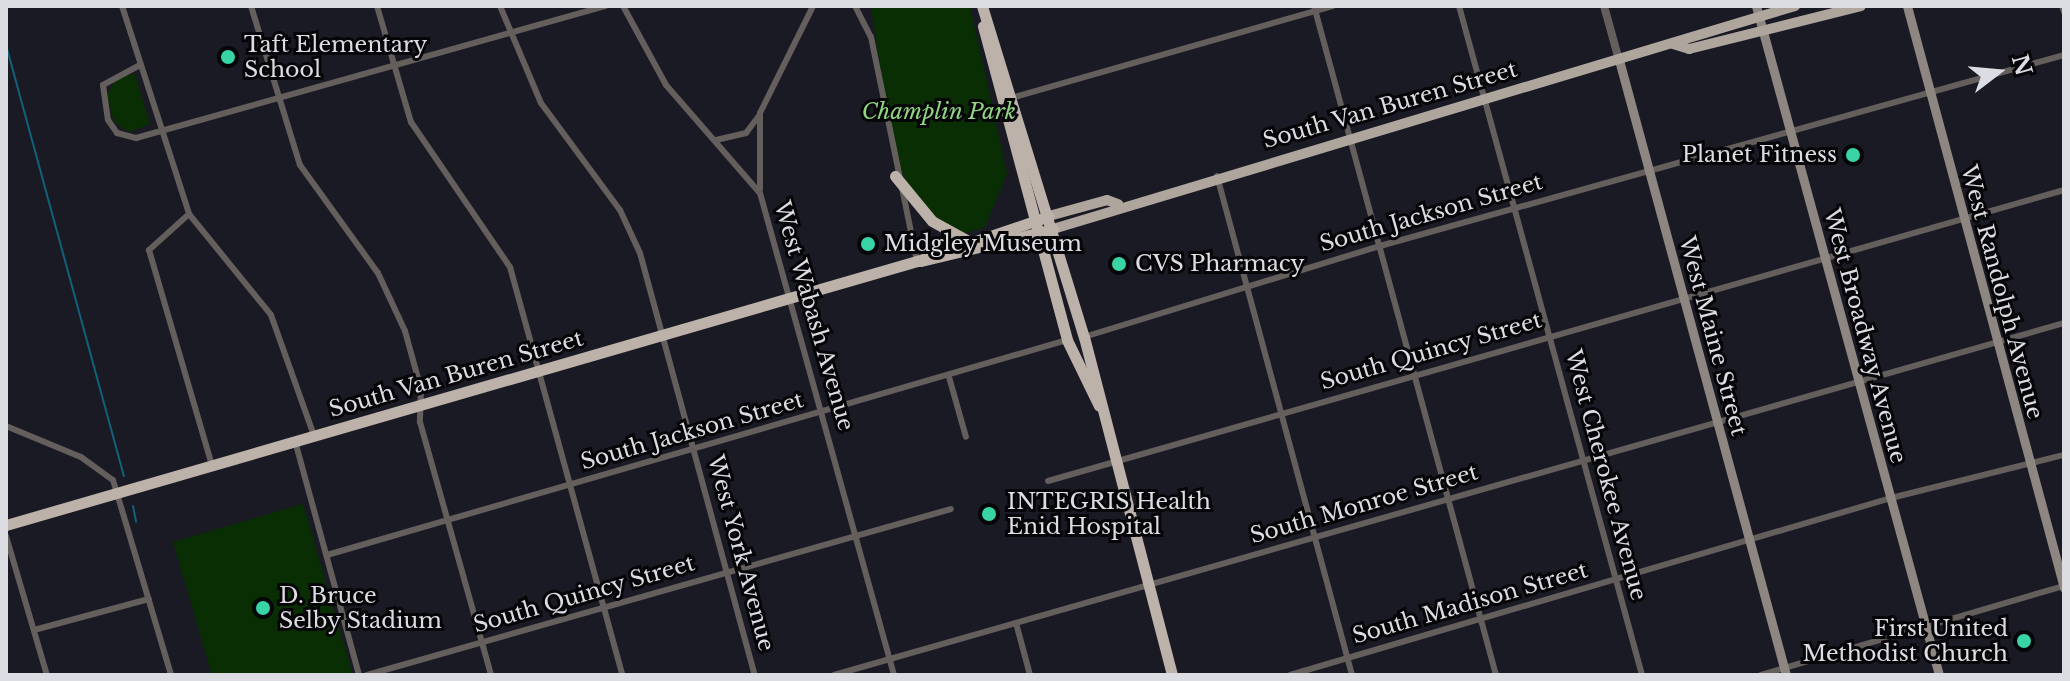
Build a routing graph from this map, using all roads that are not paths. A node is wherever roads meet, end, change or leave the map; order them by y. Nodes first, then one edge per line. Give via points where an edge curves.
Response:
1 (122, 6) edge
2 (251, 6) edge
3 (377, 6) edge
4 (500, 6) edge
5 (606, 6) edge
6 (623, 6) edge
7 (813, 6) edge
8 (980, 6) edge
9 (1333, 6) edge
10 (1459, 6) edge
11 (1604, 6) edge
12 (1795, 6) edge
13 (1861, 6) edge
14 (1907, 6) edge
15 (2062, 6) edge
16 (858, 8) edge
17 (1314, 9) edge
18 (1757, 10) edge
19 (2064, 12) edge
20 (1762, 29) junction
21 (509, 37) junction
22 (1673, 44) junction
23 (2064, 55) edge
24 (1619, 60) junction
25 (140, 65) junction
26 (394, 69) junction
27 (1929, 94) junction
28 (1015, 97) junction
29 (1485, 99) junction
30 (278, 102) junction
31 (760, 113) junction
32 (1790, 133) junction
33 (162, 135) junction
34 (1351, 137) junction
35 (716, 140) junction
36 (1650, 170) junction
37 (1217, 175) junction
38 (895, 176) junction
39 (2064, 190) edge
40 (760, 193) junction
41 (1118, 204) junction
42 (1514, 208) junction
43 (189, 214) junction
44 (1049, 216) junction
45 (1964, 218) junction
46 (1032, 221) junction
47 (1053, 229) junction
48 (1035, 234) junction
49 (966, 240) junction
50 (1380, 246) junction
51 (1824, 257) junction
52 (917, 261) junction
53 (1246, 285) junction
54 (791, 298) junction
55 (1684, 301) junction
56 (2064, 323) edge
57 (663, 335) junction
58 (1549, 336) junction
59 (1084, 337) junction
60 (1067, 340) junction
61 (1997, 341) junction
62 (541, 370) junction
63 (1415, 374) junction
64 (949, 377) junction
65 (1858, 378) junction
66 (421, 405) junction
67 (1099, 407) junction
68 (822, 412) junction
69 (1281, 412) junction
70 (1717, 420) junction
71 (6, 426) edge
72 (314, 436) junction
73 (966, 437) dead end
74 (295, 441) junction
75 (694, 450) junction
76 (2064, 455) edge
77 (1583, 459) junction
78 (1113, 463) junction
79 (2030, 464) junction
80 (212, 465) junction
81 (1048, 481) dead end
82 (570, 486) junction
83 (118, 493) junction
84 (1447, 498) junction
85 (1891, 498) junction
86 (951, 509) dead end
87 (449, 520) junction
88 (6, 525) edge
89 (6, 536) edge
90 (855, 536) junction
91 (1314, 537) junction
92 (1749, 540) junction
93 (327, 555) junction
94 (727, 573) junction
95 (1616, 579) junction
96 (1148, 585) junction
97 (2064, 587) edge
98 (149, 599) junction
99 (603, 606) junction
100 (1480, 619) junction
101 (1016, 623) junction
102 (1926, 626) junction
103 (34, 630) junction
104 (482, 642) junction
105 (1347, 658) junction
106 (889, 659) junction
107 (1785, 672) edge
108 (47, 675) edge
109 (171, 675) edge
110 (359, 675) edge
111 (367, 675) edge
112 (491, 675) edge
113 (622, 675) edge
114 (755, 675) edge
115 (834, 675) edge
116 (894, 675) edge
117 (1030, 675) edge
118 (1172, 675) edge
119 (1290, 675) edge
120 (1352, 675) edge
121 (1496, 675) edge
122 (1642, 675) edge
123 (1761, 675) edge
124 (1939, 675) edge

1 - 25 street
2 - 30 street
3 - 26 street
4 - 21 street, West York Avenue
5 - 21 street
6 - 35 street, West Wabash Avenue via 666,85
7 - 31 street
8 - 28 highway
8 - 46 highway
9 - 17 street
10 - 29 street, West Cherokee Avenue
11 - 24 street, West Maine Street
12 - 18 main road
13 - 20 main road
14 - 27 main road, West Randolph Avenue
15 - 19 street
16 - 38 street via 876,59
17 - 28 street
17 - 34 street
18 - 20 main road, West Broadway Avenue
18 - 22 main road via 1684,34
20 - 22 main road via 1689,49
20 - 32 main road, West Broadway Avenue
21 - 26 street
21 - 57 street, West York Avenue via 541,103 632,232
22 - 24 main road, South Van Buren Street
23 - 27 street, South Jackson Street
24 - 29 main road, South Van Buren Street
24 - 36 main road, West Maine Street
25 - 33 street
25 - 33 street via 103,85 108,120 117,133
26 - 30 street
26 - 62 street via 411,122 510,267
27 - 32 street, South Jackson Street
27 - 45 main road, West Randolph Avenue
28 - 44 highway
29 - 34 main road, South Van Buren Street
29 - 42 street, West Cherokee Avenue
30 - 33 street
30 - 66 street via 300,165 394,303
31 - 35 street via 746,133
31 - 40 street
32 - 36 street, South Jackson Street
32 - 51 main road, West Broadway Avenue
33 - 43 street
34 - 37 main road, South Van Buren Street
34 - 50 street
35 - 40 street, West Wabash Avenue
36 - 42 street, South Jackson Street
36 - 55 main road, West Maine Street
37 - 41 main road, South Van Buren Street
37 - 53 street
38 - 49 highway via 932,221
38 - 52 street
39 - 45 street, South Quincy Street
40 - 54 street, West Wabash Avenue
41 - 44 main road, South Van Buren Street via 1107,200
41 - 47 main road, South Van Buren Street via 1113,213
42 - 50 street, South Jackson Street
42 - 58 street, West Cherokee Avenue
43 - 72 street via 271,315
43 - 80 street via 149,250
44 - 46 highway, South Van Buren Street
44 - 47 highway
45 - 51 street, South Quincy Street
45 - 61 main road, West Randolph Avenue
46 - 48 highway
46 - 49 highway, South Van Buren Street
47 - 48 highway, South Van Buren Street
47 - 59 highway
48 - 52 highway, South Van Buren Street via 949,260
48 - 60 highway
49 - 52 highway, South Van Buren Street
50 - 53 street, South Jackson Street
50 - 63 street
51 - 55 street, South Quincy Street
51 - 65 main road, West Broadway Avenue
52 - 54 highway, South Van Buren Street
53 - 59 street, South Jackson Street
53 - 69 street
54 - 57 highway, South Van Buren Street
54 - 68 street, West Wabash Avenue
55 - 58 street, South Quincy Street
55 - 70 main road, West Maine Street
56 - 61 street, South Monroe Street
57 - 62 highway, South Van Buren Street
57 - 75 street, West York Avenue
58 - 63 street, South Quincy Street
58 - 77 street, West Cherokee Avenue
59 - 67 highway
60 - 64 street, South Jackson Street
60 - 67 highway
61 - 65 street, South Monroe Street
61 - 79 main road, West Randolph Avenue
62 - 66 highway, South Van Buren Street
62 - 82 street
63 - 69 street, South Quincy Street
63 - 84 street
64 - 68 street, South Jackson Street
64 - 73 street
65 - 70 street, South Monroe Street
65 - 85 main road, West Broadway Avenue
66 - 72 highway, South Van Buren Street
66 - 87 street
67 - 78 highway
68 - 75 street, South Jackson Street
68 - 90 street, West Wabash Avenue
69 - 78 street, South Quincy Street
69 - 91 street
70 - 77 street, South Monroe Street
70 - 92 main road, West Maine Street
71 - 83 street via 101,468
72 - 74 highway, South Van Buren Street
74 - 80 highway, South Van Buren Street
74 - 93 street
75 - 82 street, South Jackson Street
75 - 94 street, West York Avenue
76 - 79 street, South Madison Street
77 - 84 street, South Monroe Street
77 - 95 street, West Cherokee Avenue
78 - 81 street, South Quincy Street
78 - 96 highway
79 - 85 street, South Madison Street
79 - 97 main road, West Randolph Avenue
80 - 83 highway, South Van Buren Street
82 - 87 street, South Jackson Street
82 - 99 street
83 - 88 highway, South Van Buren Street
83 - 98 street
84 - 91 street, South Monroe Street
84 - 100 street
85 - 92 street, South Madison Street
85 - 102 main road, West Broadway Avenue
86 - 90 street, South Quincy Street
87 - 93 street, South Jackson Street
87 - 104 street
89 - 103 street
90 - 94 street, South Quincy Street
90 - 106 street, West Wabash Avenue
91 - 96 street, South Monroe Street
91 - 105 street
92 - 95 street, South Madison Street
92 - 107 main road, West Maine Street
93 - 110 street
94 - 99 street, South Quincy Street
94 - 114 street, West York Avenue
95 - 100 street, South Madison Street
95 - 122 street, West Cherokee Avenue
96 - 101 street, South Monroe Street
96 - 118 highway
97 - 102 street
98 - 103 street
98 - 109 street
99 - 104 street, South Quincy Street
99 - 113 street
100 - 105 street, South Madison Street
100 - 121 street
101 - 106 street, South Monroe Street
101 - 117 street
102 - 107 street
102 - 124 main road, West Broadway Avenue
103 - 108 street
104 - 111 street, South Quincy Street
104 - 112 street
105 - 119 street, South Madison Street
105 - 120 street
106 - 115 street, South Monroe Street
106 - 116 street, West Wabash Avenue
107 - 123 street

